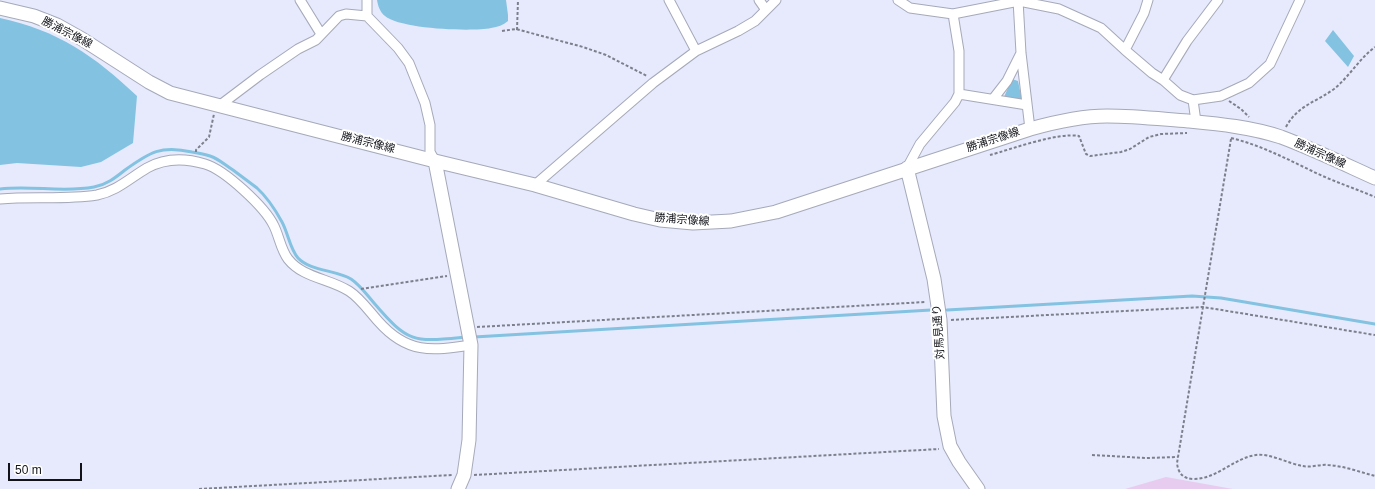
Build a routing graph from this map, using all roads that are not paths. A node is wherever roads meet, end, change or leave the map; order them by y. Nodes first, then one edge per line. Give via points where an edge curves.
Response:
1 (300, 0) edge
2 (367, 0) edge
3 (669, 0) edge
4 (758, 0) edge
5 (776, 0) edge
6 (898, 0) edge
7 (1064, 0) edge
8 (1148, 0) edge
9 (1218, 0) edge
10 (1300, 0) edge
11 (1018, 1) edge
12 (0, 8) edge
13 (1059, 9) junction
14 (766, 10) junction
15 (953, 14) junction
16 (367, 16) junction
17 (322, 34) junction
18 (1125, 50) junction
19 (696, 51) junction
20 (1021, 53) junction
21 (1164, 80) junction
22 (959, 94) junction
23 (993, 99) junction
24 (1193, 100) junction
25 (1027, 105) junction
26 (219, 106) junction
27 (1194, 127) junction
28 (1030, 129) junction
29 (435, 160) junction
30 (907, 168) junction
31 (1375, 178) edge
32 (535, 185) junction
33 (0, 199) edge
34 (470, 337) junction
35 (458, 489) edge
36 (978, 489) edge

1 - 17 street
2 - 16 street
3 - 19 street
4 - 14 street
5 - 14 street
6 - 15 street via 910,8
7 - 13 street
8 - 18 street
9 - 21 street via 1187,41
10 - 24 street via 1270,64 1249,83 1221,96
11 - 13 street
11 - 15 street
11 - 20 street
12 - 26 main road, 勝浦宗像線 via 34,16 57,25 170,93
13 - 18 street via 1101,28
14 - 19 street via 755,21 738,31
15 - 22 street via 959,51
16 - 17 street via 339,16
16 - 29 street via 409,63 425,103 430,125 430,152
17 - 26 street
18 - 21 street
19 - 32 street via 653,83
20 - 23 street via 1007,82
20 - 25 street
21 - 24 street via 1180,95
22 - 23 street
22 - 30 street via 920,144
23 - 25 street
24 - 27 street
25 - 28 street
26 - 29 main road, 勝浦宗像線
27 - 28 main road, 勝浦宗像線 via 1106,116 1062,120
27 - 31 main road, 勝浦宗像線 via 1254,130 1280,137
28 - 30 main road, 勝浦宗像線
29 - 32 main road, 勝浦宗像線
29 - 34 main road
30 - 32 main road, 勝浦宗像線 via 776,212 731,222 693,223 660,220
30 - 36 main road, 対馬見通り via 934,279 940,320 944,416 950,446
33 - 34 street via 97,195 122,185 158,162 194,161 217,170 250,195 268,215 287,257 296,268 350,291 383,327 402,342 418,348 437,350
34 - 35 main road via 469,440 464,475

